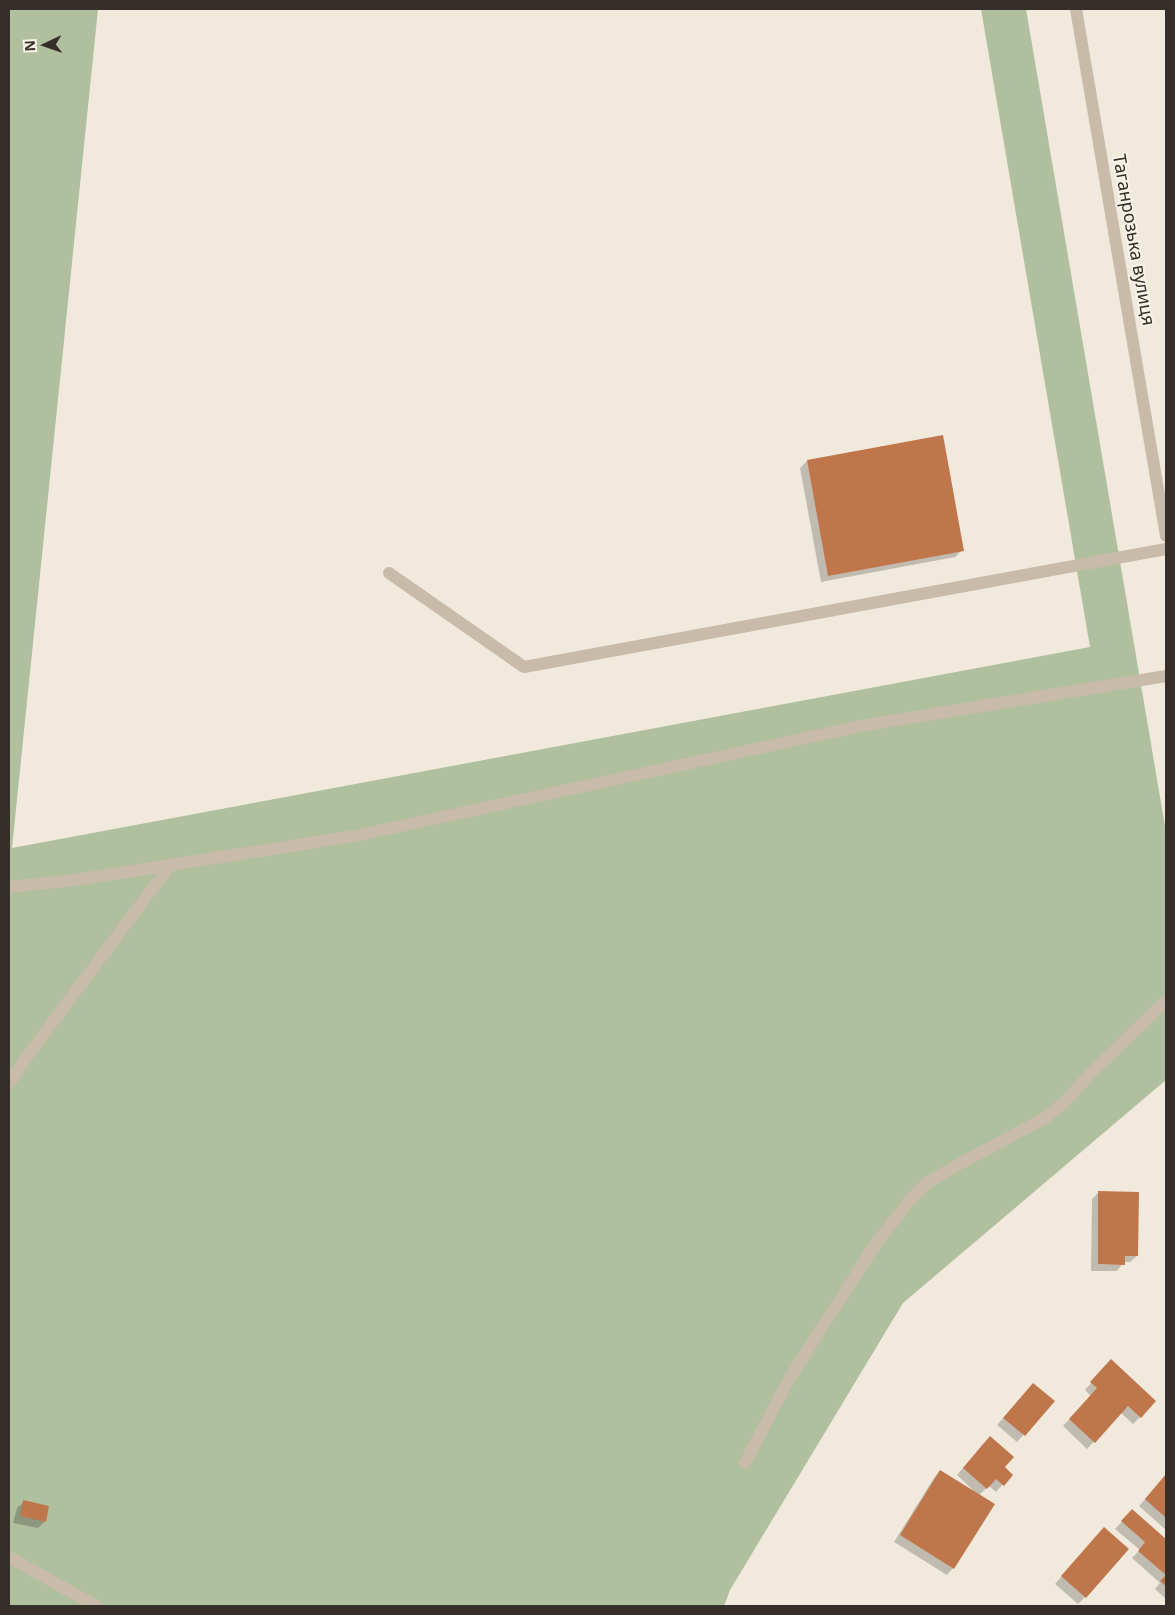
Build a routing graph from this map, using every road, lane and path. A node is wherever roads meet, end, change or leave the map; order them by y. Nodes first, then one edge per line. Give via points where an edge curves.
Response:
1 (1076, 9) edge
2 (1166, 536) edge
3 (1166, 549) edge
4 (389, 573) dead end
5 (1166, 676) edge
6 (170, 865) junction
7 (9, 887) edge
8 (1166, 1000) edge
9 (9, 1084) edge
10 (745, 1463) dead end
11 (9, 1557) edge
12 (96, 1606) edge

1 - 2 street, Таганрозька вулиця
3 - 4 street via 524,667
5 - 6 street via 861,726 354,836
6 - 7 street
6 - 9 street
8 - 10 street via 1046,1118 941,1175 910,1200 875,1245 789,1379
11 - 12 street

